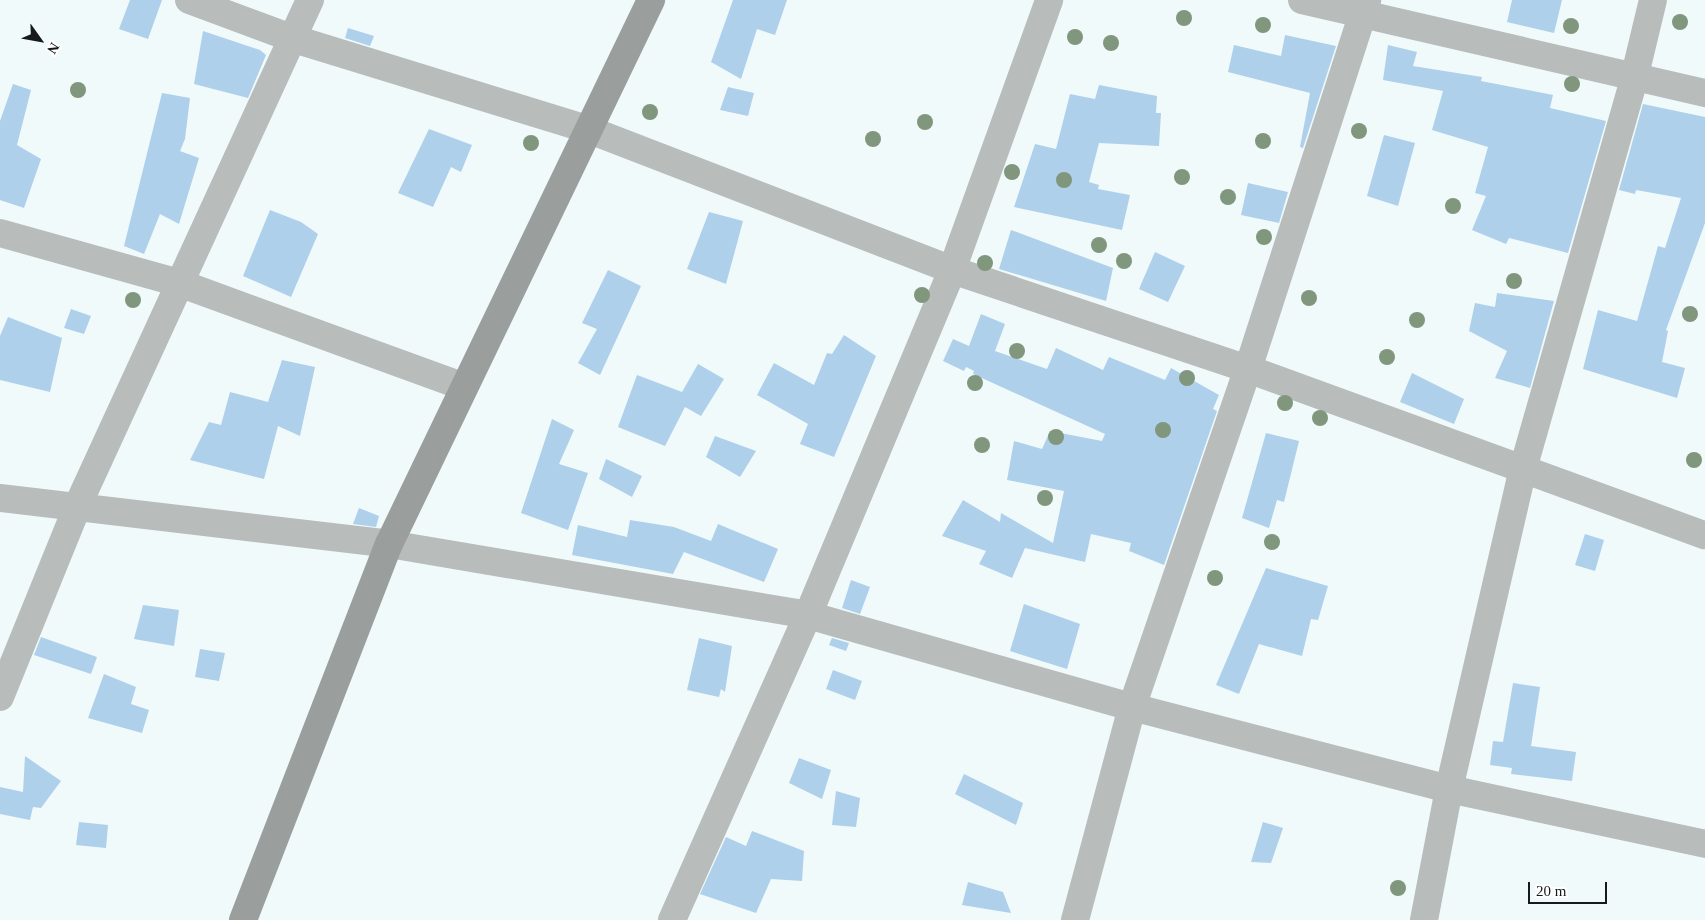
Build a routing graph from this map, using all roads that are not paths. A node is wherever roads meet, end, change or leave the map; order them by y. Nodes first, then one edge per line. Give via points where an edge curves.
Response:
1 (189, 0) edge
2 (310, 0) edge
3 (651, 0) edge
4 (1050, 0) edge
5 (1302, 0) edge
6 (1653, 0) edge
7 (1365, 7) edge
8 (291, 38) junction
9 (1634, 79) junction
10 (1705, 93) edge
11 (587, 128) junction
12 (0, 233) edge
13 (952, 270) junction
14 (180, 284) junction
15 (1248, 369) junction
16 (464, 387) junction
17 (1523, 469) junction
18 (0, 498) edge
19 (77, 507) junction
20 (1705, 535) edge
21 (389, 544) junction
22 (808, 615) junction
23 (0, 697) edge
24 (1132, 707) junction
25 (1449, 788) junction
26 (1705, 844) edge
27 (243, 920) edge
28 (672, 920) edge
29 (1075, 920) edge
30 (1424, 920) edge

1 - 8 street
2 - 8 street
3 - 11 main road
4 - 13 street
5 - 7 street
6 - 9 street
7 - 9 street
7 - 15 street
8 - 11 street
8 - 14 street
9 - 10 street
9 - 17 street
11 - 13 street
11 - 16 main road
12 - 14 street
13 - 15 street
13 - 22 street
14 - 16 street
14 - 19 street
15 - 17 street
15 - 24 street
16 - 21 main road
17 - 20 street
17 - 25 street
18 - 19 street
19 - 21 street
19 - 23 street
21 - 22 street
21 - 27 main road
22 - 24 street
22 - 28 street
24 - 25 street
24 - 29 street
25 - 26 street
25 - 30 street

